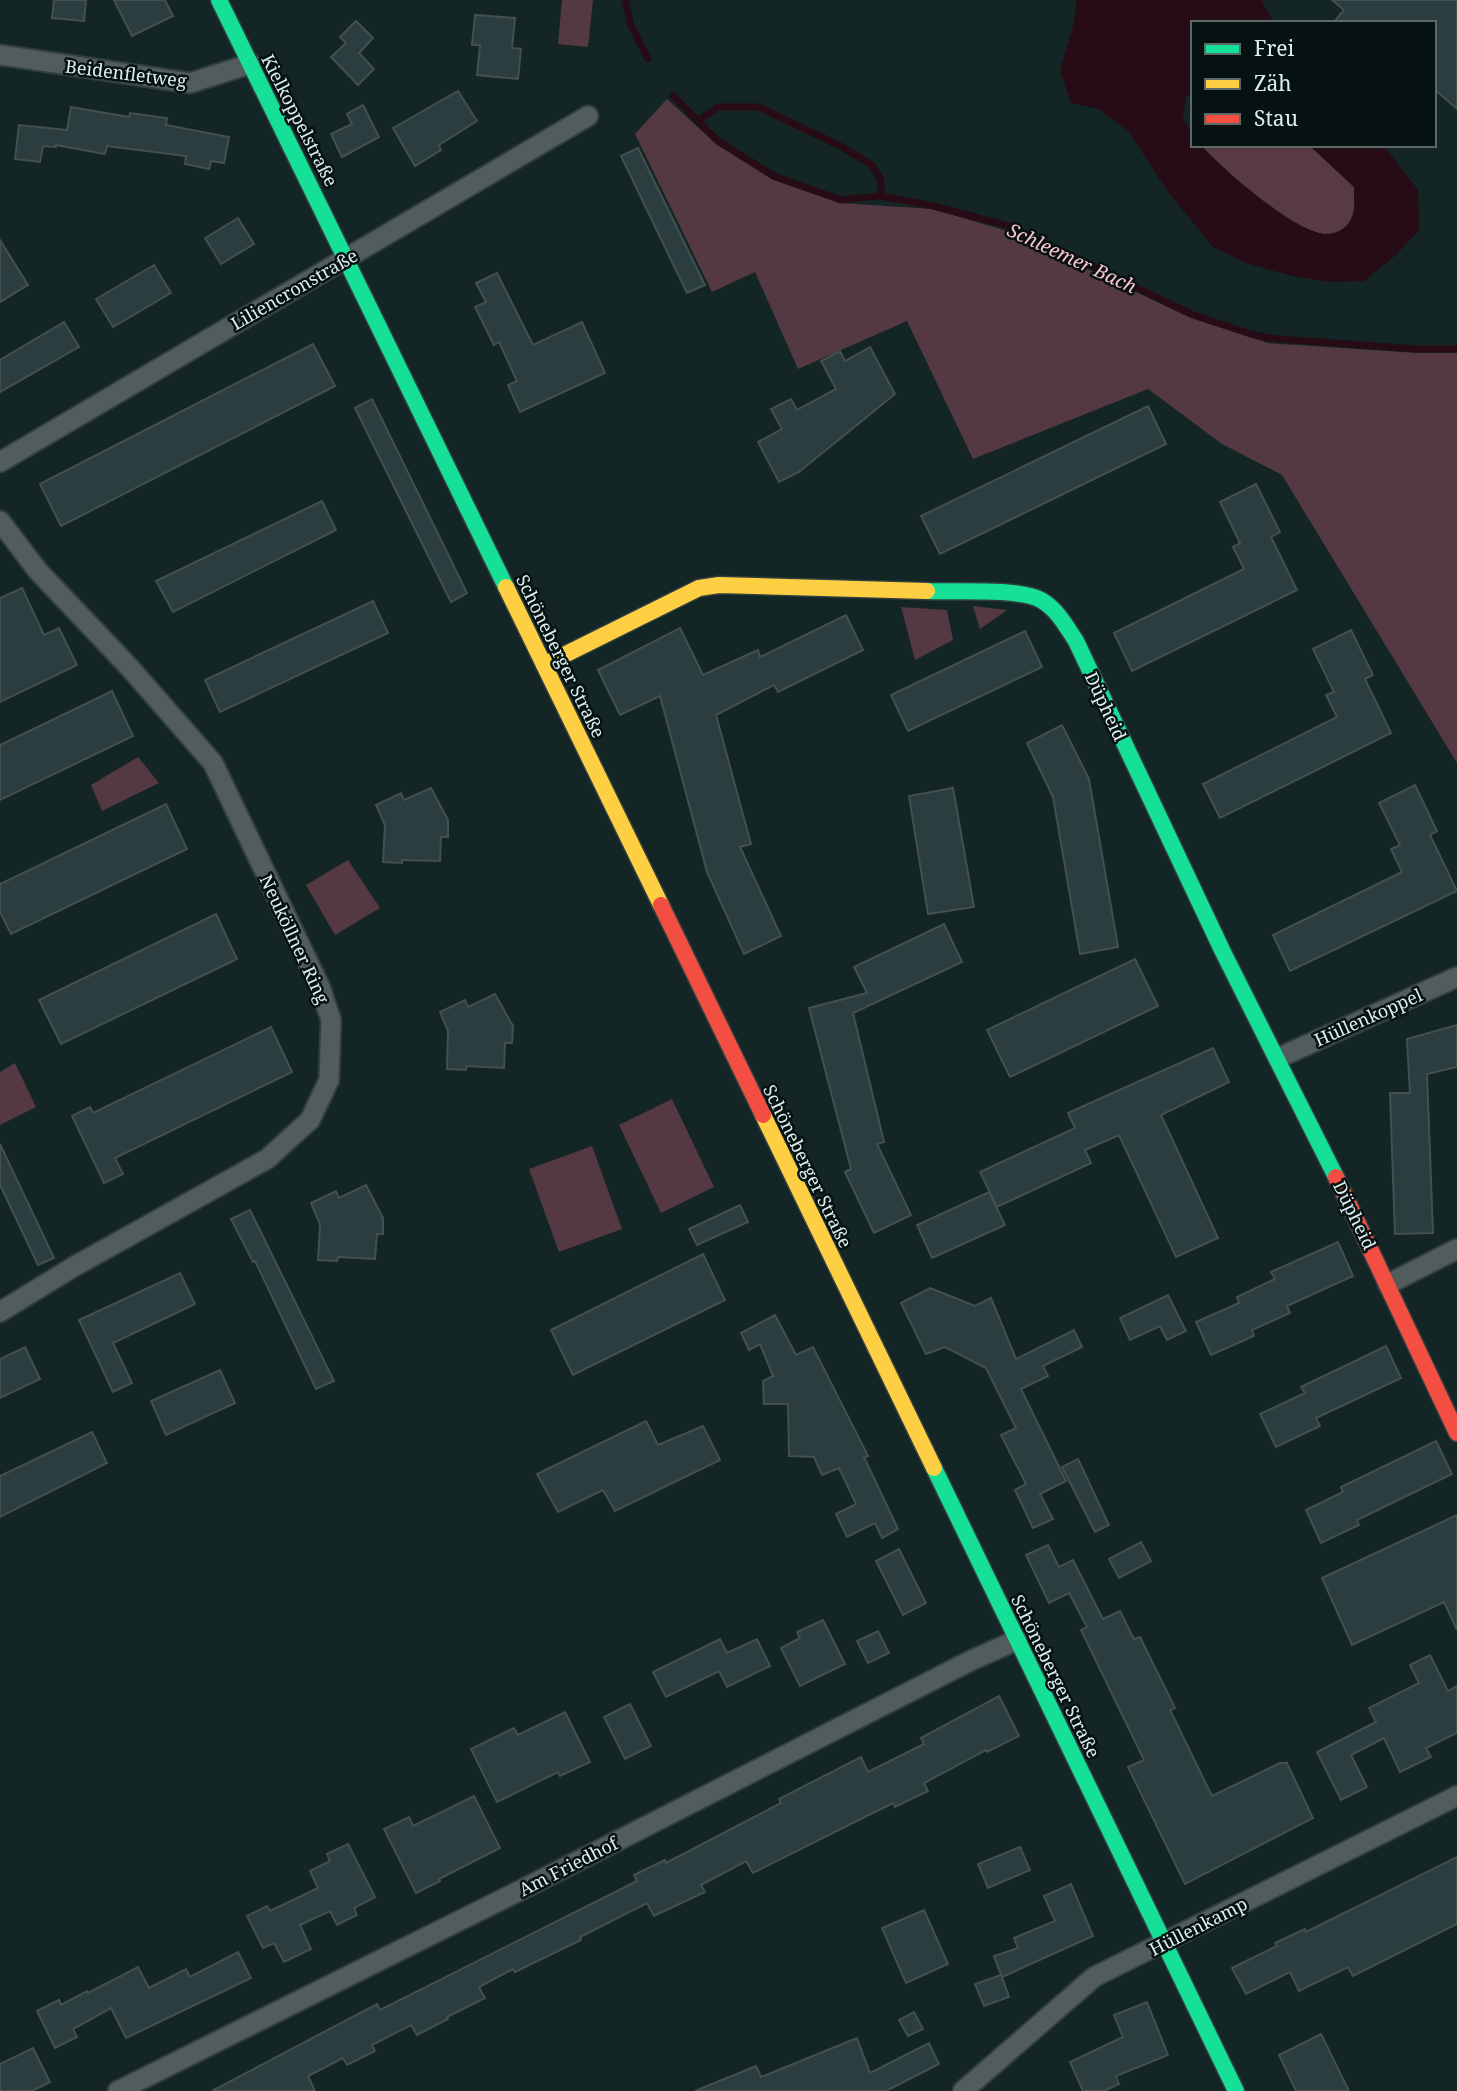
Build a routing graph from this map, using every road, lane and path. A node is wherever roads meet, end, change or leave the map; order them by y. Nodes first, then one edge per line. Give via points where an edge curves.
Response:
1 (219, 0) edge
2 (0, 55) edge
3 (250, 64) junction
4 (588, 116) dead end
5 (346, 258) junction
6 (0, 461) edge
7 (0, 521) edge
8 (544, 665) junction
9 (1457, 977) edge
10 (1278, 1058) junction
11 (1457, 1249) edge
12 (1388, 1284) junction
13 (0, 1312) edge
14 (1457, 1433) edge
15 (1017, 1640) junction
16 (1457, 1796) edge
17 (1165, 1943) junction
18 (118, 2091) edge
19 (962, 2091) edge
20 (1236, 2091) edge

1 - 3 street, Kielkoppelstraße
2 - 3 street, Beidenfletweg via 190,83
3 - 5 street, Kielkoppelstraße
4 - 5 street, Liliencronstraße
5 - 6 street, Liliencronstraße
5 - 8 street, Schöneberger Straße
7 - 13 street, Neuköllner Ring via 38,571 213,763 320,987 333,1036 329,1080 310,1121 267,1159
8 - 10 street, Düpheid via 699,588 719,585 1034,595 1044,600 1076,641
8 - 15 street, Schöneberger Straße
9 - 10 street, Hüllenkoppel
10 - 12 street, Düpheid
11 - 12 street
12 - 14 street, Düpheid
15 - 17 street, Schöneberger Straße
15 - 18 street, Am Friedhof
16 - 17 street, Hüllenkamp
17 - 19 street, Hüllenkamp via 1094,1977
17 - 20 street, Schöneberger Straße

